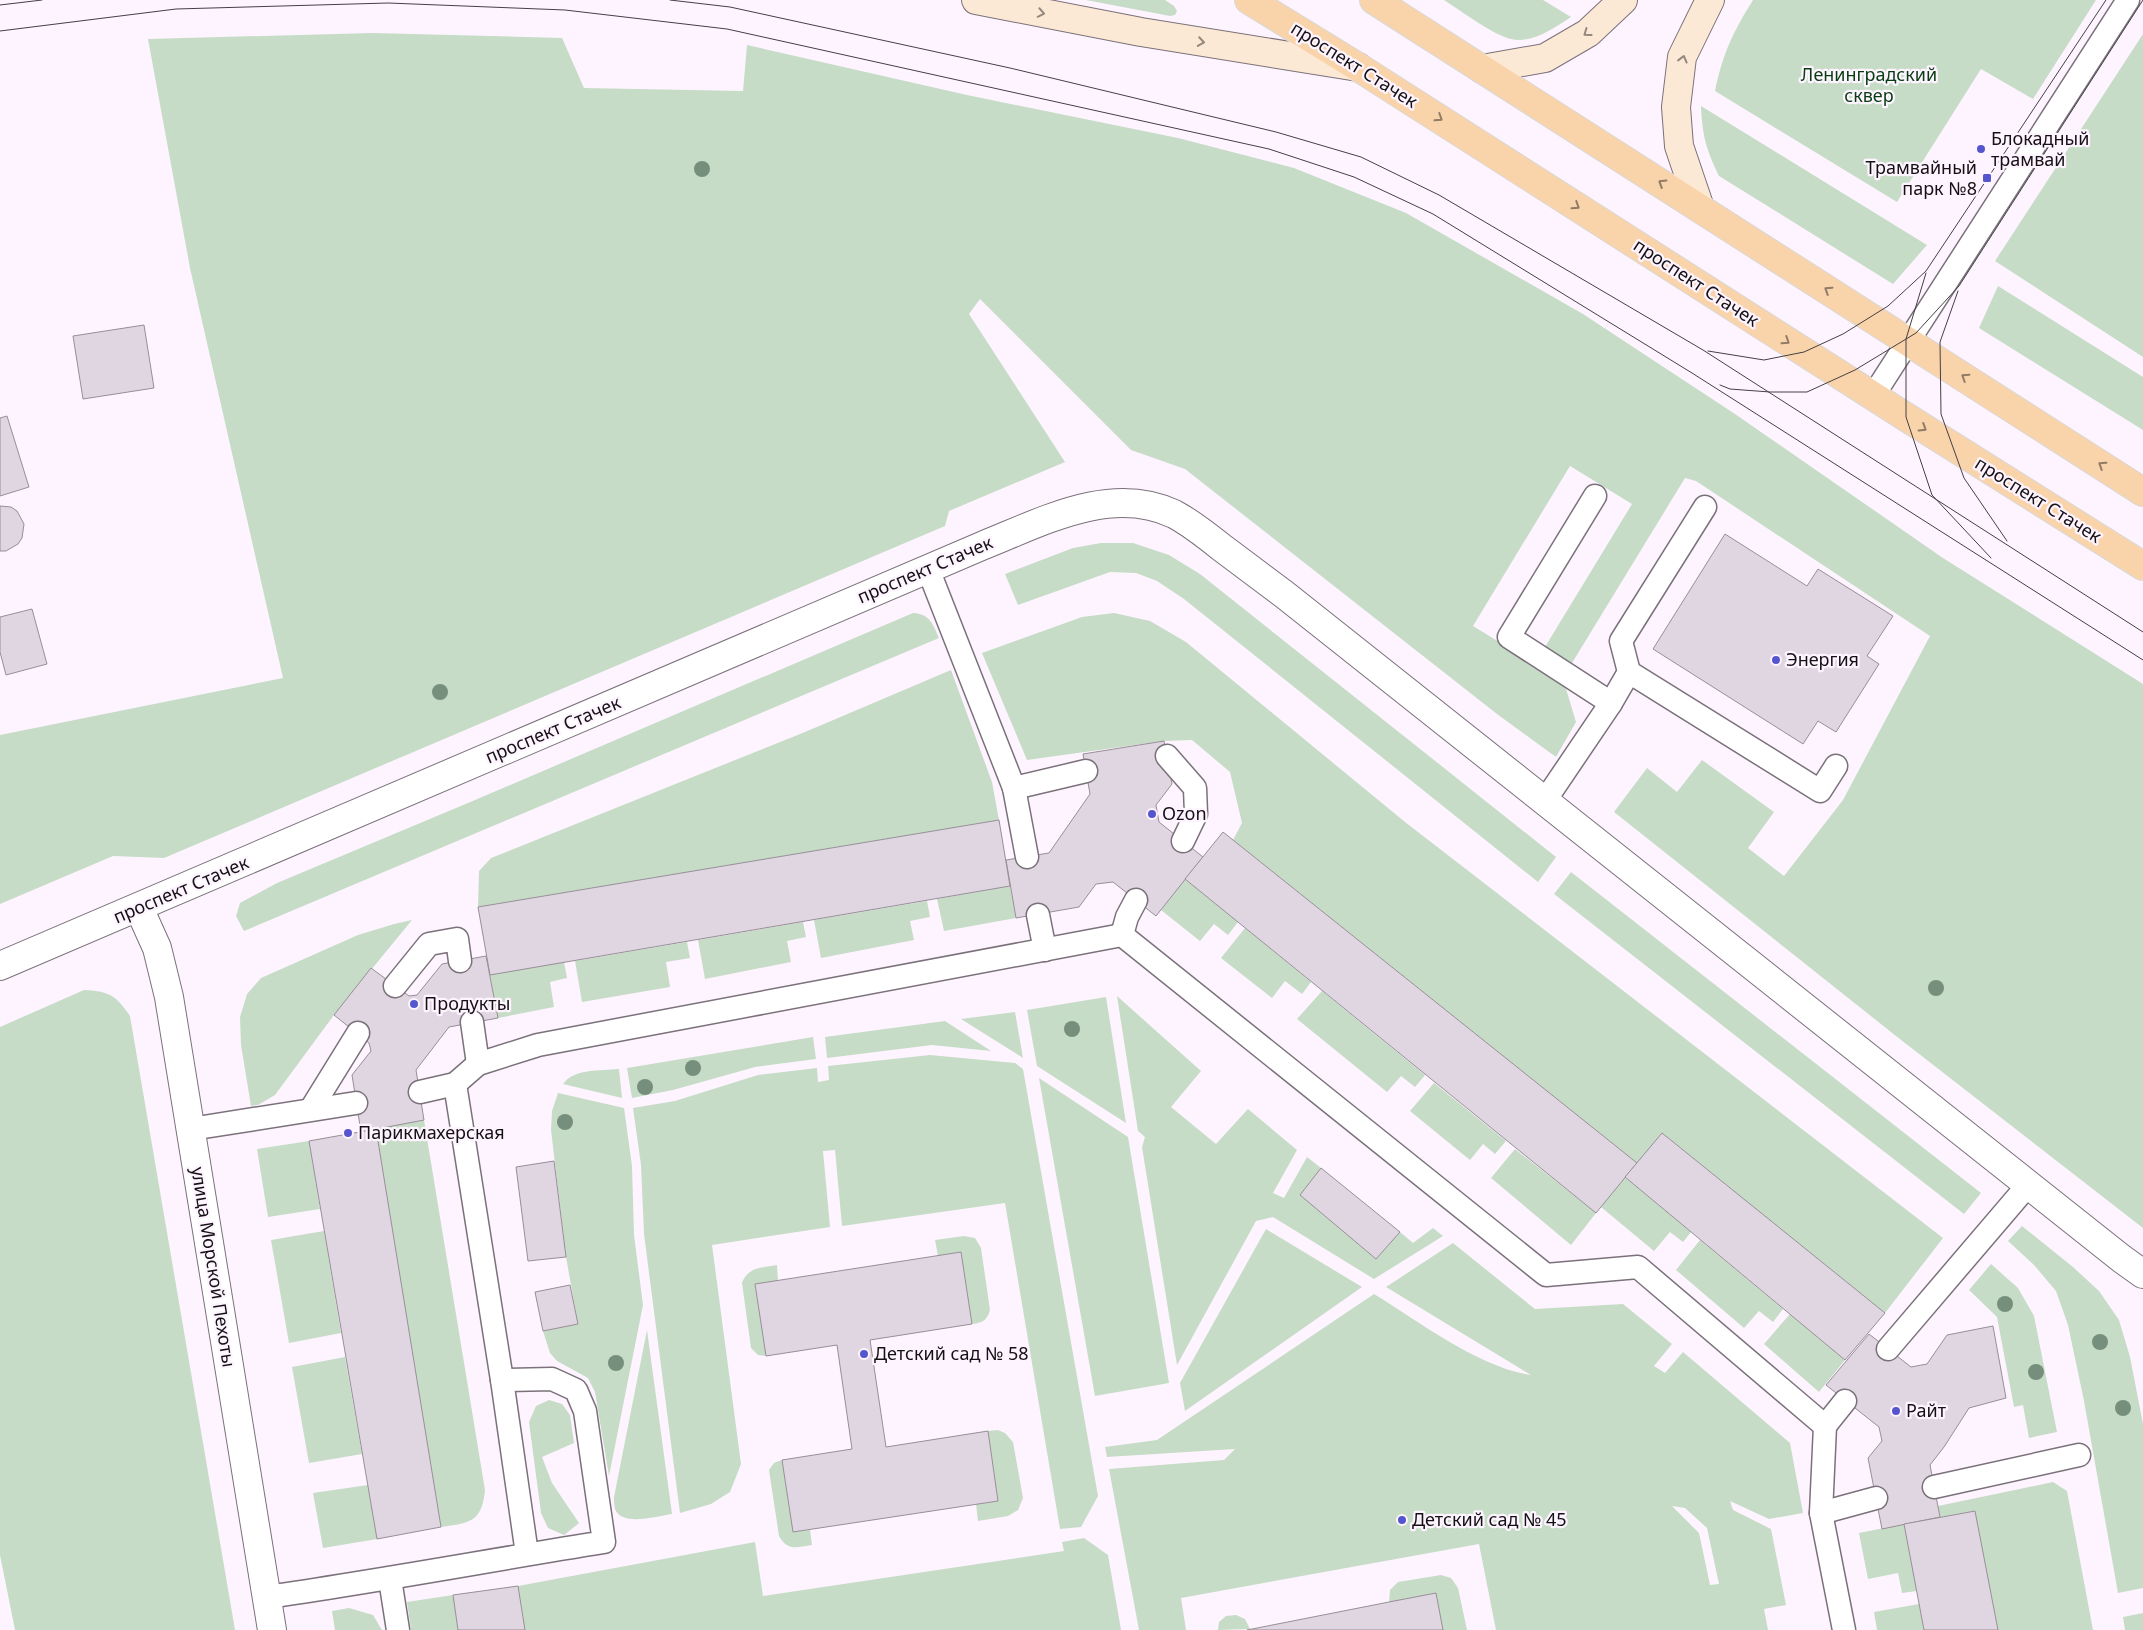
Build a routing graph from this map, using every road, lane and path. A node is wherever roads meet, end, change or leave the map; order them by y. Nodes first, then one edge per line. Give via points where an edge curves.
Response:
1 (976, 0) edge
2 (1249, 0) edge
3 (1374, 0) edge
4 (1623, 0) edge
5 (1710, 0) edge
6 (2128, 0) edge
7 (1358, 67) junction
8 (1482, 69) junction
9 (1700, 208) junction
10 (1907, 340) junction
11 (1873, 396) junction
12 (2143, 492) edge
13 (1595, 496) dead end
14 (1705, 506) dead end
15 (2143, 566) edge
16 (928, 569) junction
17 (1629, 672) junction
18 (1611, 703) junction
19 (1167, 756) dead end
20 (1836, 766) dead end
21 (1086, 771) dead end
22 (1014, 788) junction
23 (1544, 802) junction
24 (1183, 841) dead end
25 (1027, 857) dead end
26 (1136, 900) dead end
27 (139, 908) junction
28 (1038, 915) dead end
29 (1122, 935) junction
30 (1045, 950) junction
31 (460, 961) dead end
32 (0, 966) edge
33 (395, 986) dead end
34 (472, 1022) dead end
35 (358, 1033) dead end
36 (478, 1064) junction
37 (455, 1084) junction
38 (420, 1092) dead end
39 (356, 1103) dead end
40 (311, 1109) junction
41 (191, 1129) junction
42 (2028, 1185) junction
43 (2143, 1274) edge
44 (1888, 1349) dead end
45 (502, 1380) junction
46 (1845, 1401) dead end
47 (1825, 1426) junction
48 (2079, 1455) dead end
49 (1934, 1487) dead end
50 (1876, 1498) dead end
51 (1821, 1513) junction
52 (527, 1554) junction
53 (390, 1579) junction
54 (267, 1597) junction
55 (272, 1630) edge
56 (398, 1630) edge
57 (1844, 1630) edge

1 -> 7 street via 1141,32
2 - 7 main road, проспект Стачек
3 - 8 main road
4 -> 8 street via 1588,33 1544,58
9 -> 5 street via 1679,146 1676,107 1682,58
6 - 10 lane
7 -> 11 main road, проспект Стачек
9 -> 8 main road
10 -> 9 main road
10 - 11 lane
12 -> 10 main road
11 -> 15 main road, проспект Стачек
13 - 18 lane via 1509,637
14 - 17 lane via 1622,641
16 - 22 lane
16 - 23 street, проспект Стачек via 1061,514 1109,503 1143,505 1173,514 1285,595
16 - 27 street, проспект Стачек
17 - 18 lane
17 - 20 lane via 1820,791
18 - 23 lane
19 - 24 lane via 1194,788 1196,814
21 - 22 lane
22 - 25 lane
23 - 42 street, проспект Стачек
26 - 29 lane
27 - 32 street, проспект Стачек
27 - 41 street, улица Морской Пехоты via 157,948 163,973
28 - 30 lane
29 - 30 lane
29 - 47 lane via 1546,1275 1638,1267
30 - 36 lane via 538,1044
31 - 33 lane via 457,939 429,944
34 - 36 lane
35 - 40 lane
36 - 37 lane
37 - 38 lane
37 - 45 lane
39 - 40 lane
40 - 41 lane
41 - 54 street, улица Морской Пехоты
42 - 43 street, проспект Стачек
42 - 44 lane
45 - 52 lane
45 - 52 lane via 552,1379 576,1390 584,1411 600,1512 604,1542
46 - 47 lane
47 - 51 lane
48 - 49 lane
50 - 51 lane
51 - 57 lane
52 - 53 lane
53 - 54 lane
53 - 56 lane
54 - 55 street, улица Морской Пехоты

